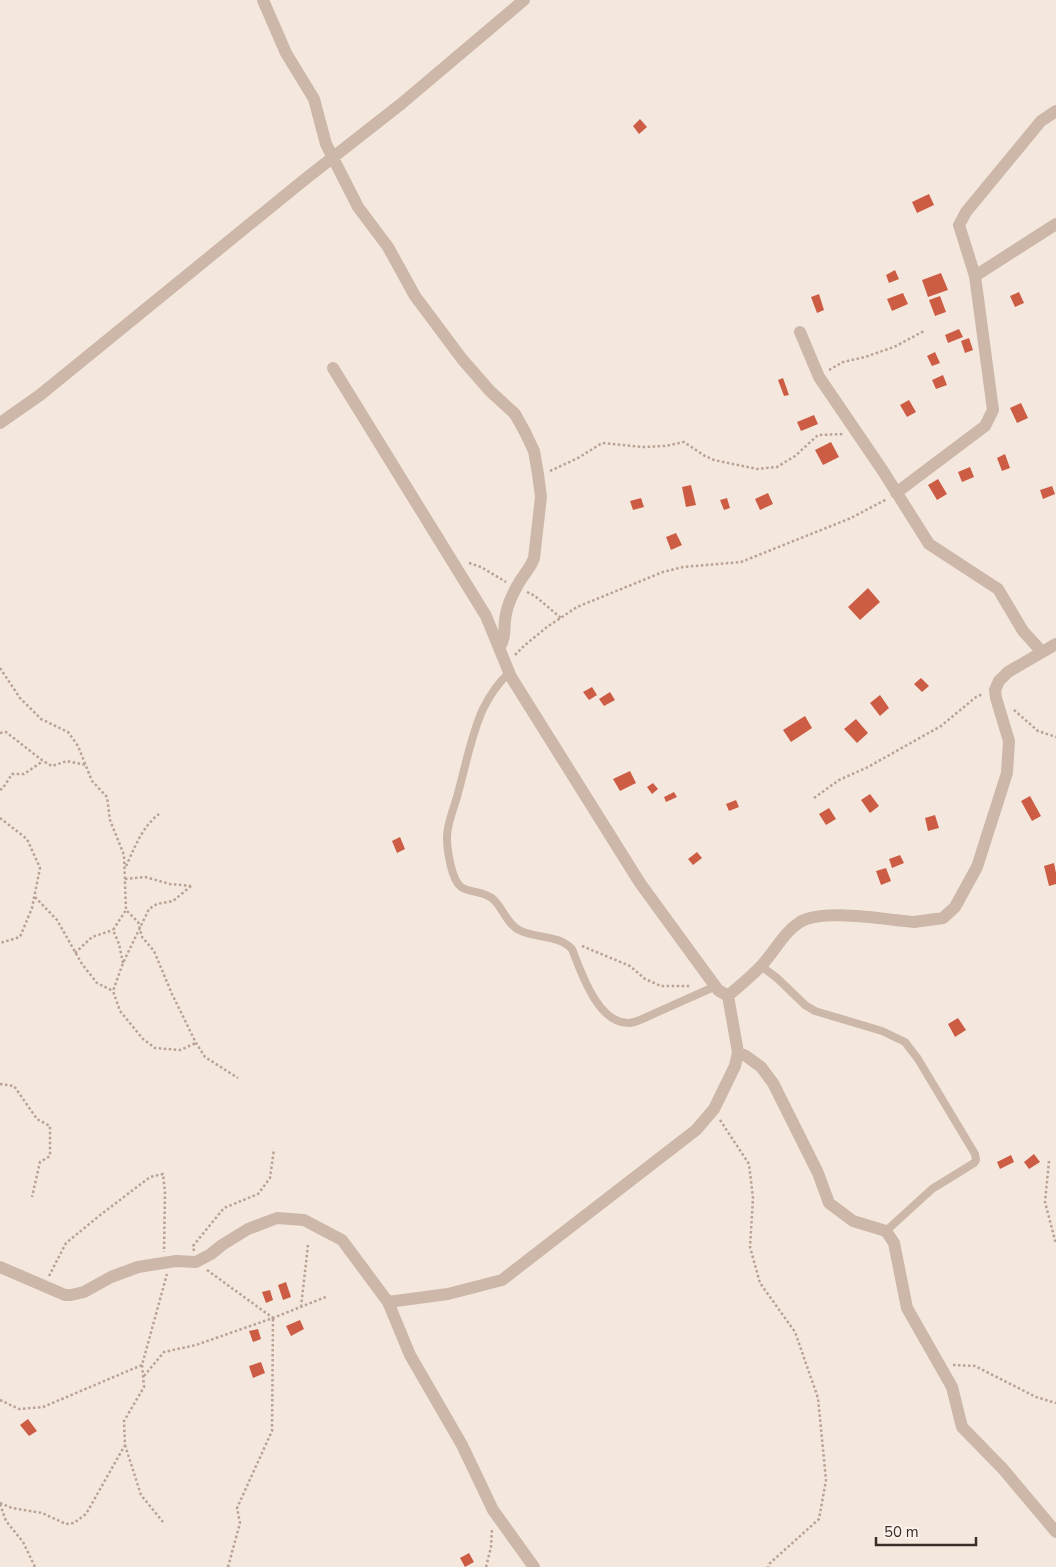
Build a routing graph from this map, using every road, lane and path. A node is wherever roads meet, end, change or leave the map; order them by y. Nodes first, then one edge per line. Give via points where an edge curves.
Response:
1 (263, 0) edge
2 (524, 0) edge
3 (1056, 111) edge
4 (332, 158) junction
5 (1056, 224) edge
6 (975, 276) junction
7 (924, 331) dead end
8 (800, 332) dead end
9 (333, 368) dead end
10 (819, 377) junction
11 (0, 423) edge
12 (857, 434) junction
13 (538, 474) junction
14 (896, 493) junction
15 (1056, 644) edge
16 (499, 648) junction
17 (1042, 652) junction
18 (0, 668) edge
19 (508, 669) junction
20 (995, 690) junction
21 (1013, 709) dead end
22 (0, 733) edge
23 (1056, 737) edge
24 (43, 761) junction
25 (86, 765) junction
26 (0, 790) edge
27 (814, 798) dead end
28 (160, 814) dead end
29 (0, 818) edge
30 (125, 868) junction
31 (125, 879) junction
32 (35, 897) junction
33 (126, 910) junction
34 (113, 930) junction
35 (140, 930) junction
36 (0, 943) edge
37 (567, 944) junction
38 (75, 953) junction
39 (123, 963) junction
40 (761, 966) junction
41 (716, 986) junction
42 (113, 991) junction
43 (703, 992) junction
44 (728, 996) junction
45 (196, 1043) junction
46 (738, 1052) junction
47 (238, 1078) dead end
48 (0, 1084) edge
49 (714, 1109) junction
50 (274, 1148) dead end
51 (1049, 1161) dead end
52 (32, 1197) dead end
53 (886, 1231) junction
54 (308, 1244) dead end
55 (1056, 1244) edge
56 (196, 1262) junction
57 (164, 1263) junction
58 (0, 1267) edge
59 (43, 1286) junction
60 (328, 1296) dead end
61 (388, 1302) junction
62 (301, 1307) junction
63 (272, 1318) junction
64 (142, 1365) junction
65 (941, 1366) junction
66 (143, 1377) junction
67 (0, 1400) edge
68 (1056, 1403) edge
69 (125, 1445) junction
70 (0, 1504) edge
71 (496, 1515) junction
72 (163, 1522) dead end
73 (1056, 1532) edge
74 (35, 1567) edge
75 (228, 1567) edge
76 (486, 1567) edge
77 (534, 1567) edge
78 (768, 1567) edge

1 - 4 street via 286,53 314,100
2 - 4 street
3 - 6 street via 1041,121 966,212 959,225
4 - 11 street via 40,395
4 - 13 street via 358,207 388,247 415,296 462,359 514,414 534,450
5 - 6 street
6 - 14 street via 993,410 985,426
7 - 10 path via 894,347 843,362
8 - 10 street
9 - 16 street via 486,616
10 - 12 street
12 - 13 path via 818,435 777,467 757,469 714,460 684,442 643,447 602,443 556,469
12 - 14 street
13 - 16 street via 541,497 534,558 512,596 506,614 504,641
14 - 17 street via 929,544 998,589 1023,632
14 - 19 path via 851,518 741,562 663,572 577,608 524,645
15 - 17 street
16 - 19 street
17 - 20 street via 1008,672
18 - 25 path via 20,698 41,719 68,732
19 - 37 lane via 491,694 476,727 447,835 450,860 462,888 493,899 517,929
19 - 41 street via 640,883
20 - 27 path via 976,697 942,726 839,780
20 - 40 street via 1008,734 1007,773 977,867 955,907 943,918 927,922 836,915 802,921 789,931
21 - 23 path via 1038,731
22 - 24 path via 6,732
24 - 25 path via 52,766 67,760
24 - 26 path via 24,774 12,774
25 - 30 path via 92,781 107,797 110,820 124,855
28 - 30 path via 143,830
29 - 32 path via 27,839 40,868
30 - 31 path
31 - 33 path
31 - 35 path via 145,877 191,886 173,901 157,904 149,910
32 - 36 path via 20,937
32 - 38 path via 57,920
33 - 34 path
33 - 35 path via 138,922
34 - 38 path via 92,937
34 - 39 path
35 - 39 path
35 - 45 path via 154,950
37 - 43 path via 577,944 611,957 661,986 690,985
37 - 43 lane via 592,995 610,1016 619,1021 640,1020
38 - 42 path via 97,983
39 - 42 path
40 - 44 street
40 - 53 lane via 815,1011 882,1031 905,1042 975,1154 974,1163 932,1189
41 - 43 lane
41 - 44 street
42 - 45 path via 120,1011 143,1039 155,1048 180,1050
44 - 46 street
45 - 47 path via 205,1057
46 - 49 street via 735,1066
46 - 53 street via 762,1067 773,1083 830,1203 853,1221
48 - 52 path via 14,1086 37,1119 50,1126 50,1156 40,1162
49 - 61 street via 696,1130 502,1280 448,1294
49 - 78 path via 749,1164 753,1198 750,1247 760,1283 795,1332 818,1398 826,1480 819,1518
50 - 56 path via 270,1178 258,1194 224,1208 193,1246
51 - 55 path via 1045,1202
53 - 65 street via 894,1242 907,1308
54 - 62 path
56 - 57 street
56 - 61 street via 248,1229 277,1218 304,1220 342,1240
56 - 63 path
57 - 59 street via 138,1267 71,1296
57 - 59 path via 163,1174 150,1177 66,1243
57 - 64 path via 168,1276
58 - 59 street
60 - 62 path
61 - 71 street via 410,1355 462,1445
62 - 63 path
63 - 66 path via 164,1352
63 - 75 path via 272,1431 237,1508 240,1523
64 - 66 path
64 - 67 path via 42,1407 19,1409
65 - 68 path via 975,1366 1036,1397
65 - 73 street via 952,1387 962,1427 1003,1469
66 - 69 path via 144,1387 124,1421
69 - 70 path via 86,1514 74,1523 66,1524 42,1514
69 - 72 path via 141,1495
70 - 74 path via 6,1521 23,1542
71 - 76 path
71 - 77 street

